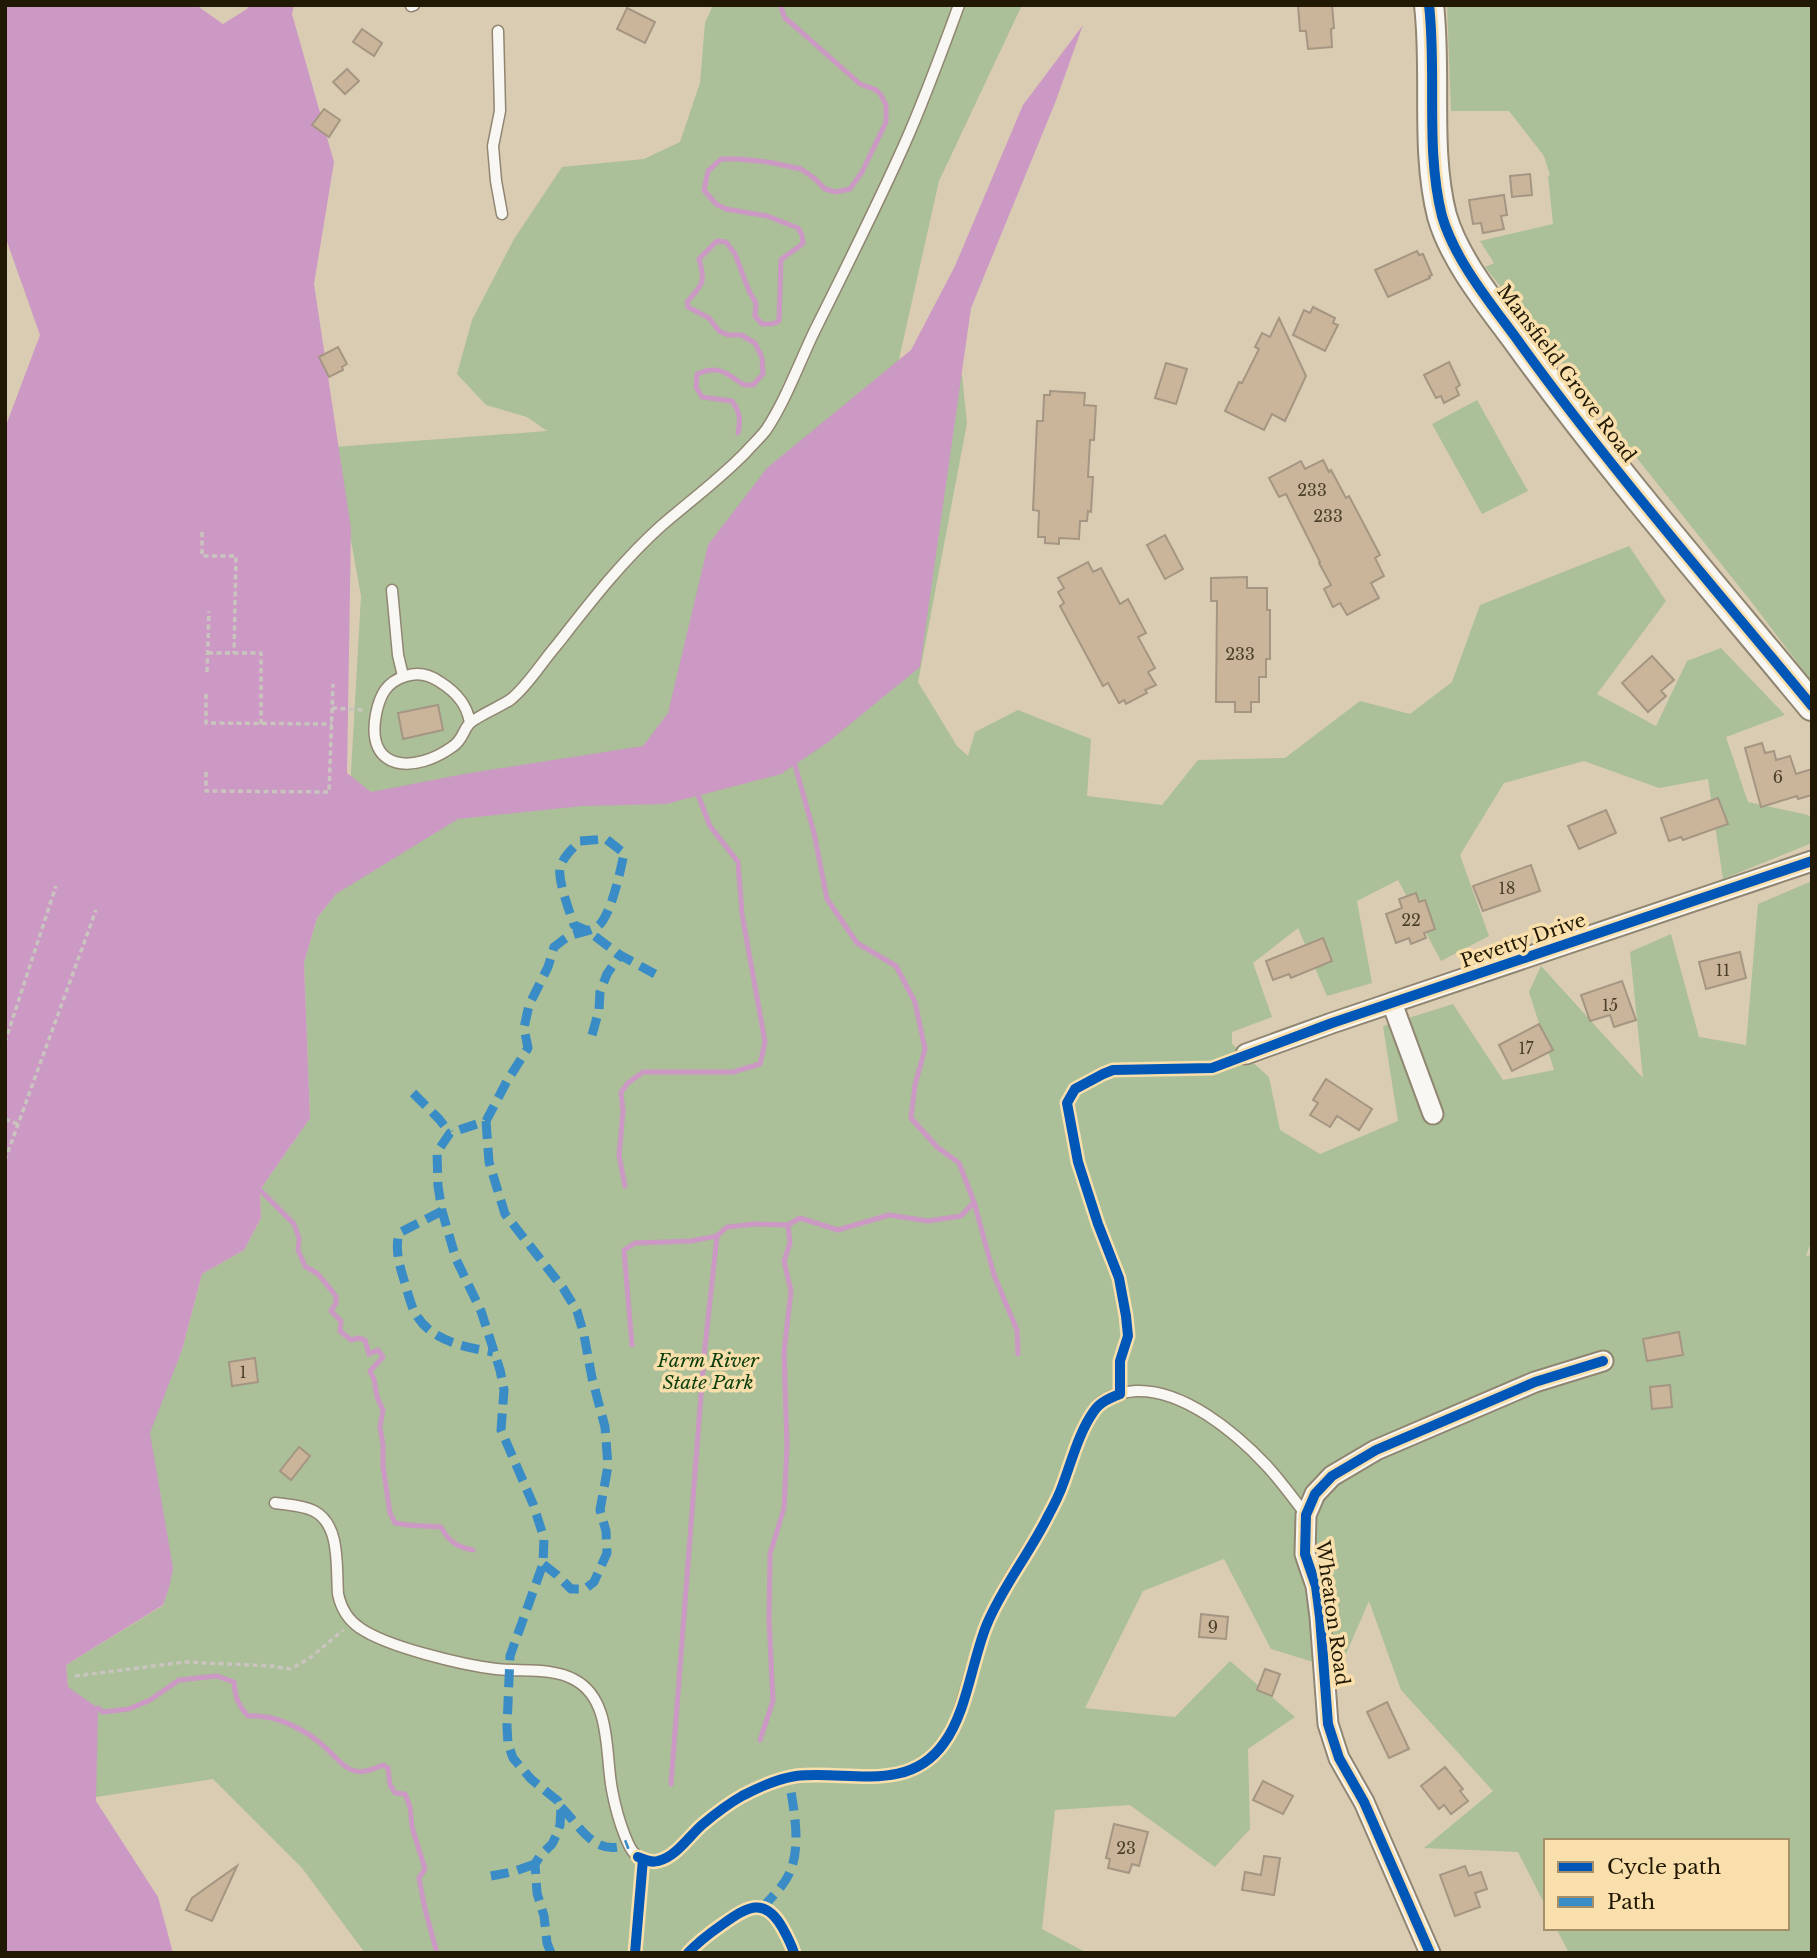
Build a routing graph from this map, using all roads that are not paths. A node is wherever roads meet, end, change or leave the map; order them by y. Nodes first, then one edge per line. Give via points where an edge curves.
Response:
1 (959, 5) edge
2 (1429, 5) edge
3 (498, 31) dead end
4 (502, 214) dead end
5 (392, 590) dead end
6 (403, 676) junction
7 (1812, 706) edge
8 (470, 723) junction
9 (1812, 861) edge
10 (1392, 1003) junction
11 (1246, 1054) dead end
12 (1433, 1114) dead end
13 (1603, 1361) dead end
14 (275, 1503) dead end
15 (1306, 1515) junction
16 (641, 1858) junction
17 (635, 1953) edge
18 (1430, 1953) edge

1 - 8 lane via 906,141 765,432 610,577 512,698
2 - 7 street, Mansfield Grove Road via 1433,138 1438,195 1449,236 1550,385
3 - 4 lane via 500,111 493,146
5 - 6 lane
6 - 8 lane via 424,675 449,688 468,710
6 - 8 lane via 384,689 373,727 379,749 390,760 416,764 441,754 463,738
9 - 10 street, Pevetty Drive
10 - 11 street, Pevetty Drive
10 - 12 street
13 - 15 street, Wheaton Road via 1535,1382 1376,1450 1332,1476 1315,1494
14 - 16 lane via 313,1510 328,1522 334,1534 340,1603 360,1629 412,1650 483,1667 567,1676 582,1684 600,1710 616,1809 628,1844
15 - 16 lane via 1254,1452 1203,1412 1152,1391 1120,1394 1101,1403 1091,1415 1046,1520 996,1603 950,1735 928,1762 876,1777 819,1775 775,1781 726,1806 667,1857 651,1862
15 - 18 street, Wheaton Road via 1305,1554 1319,1606 1328,1724 1339,1758 1364,1802
16 - 17 lane

